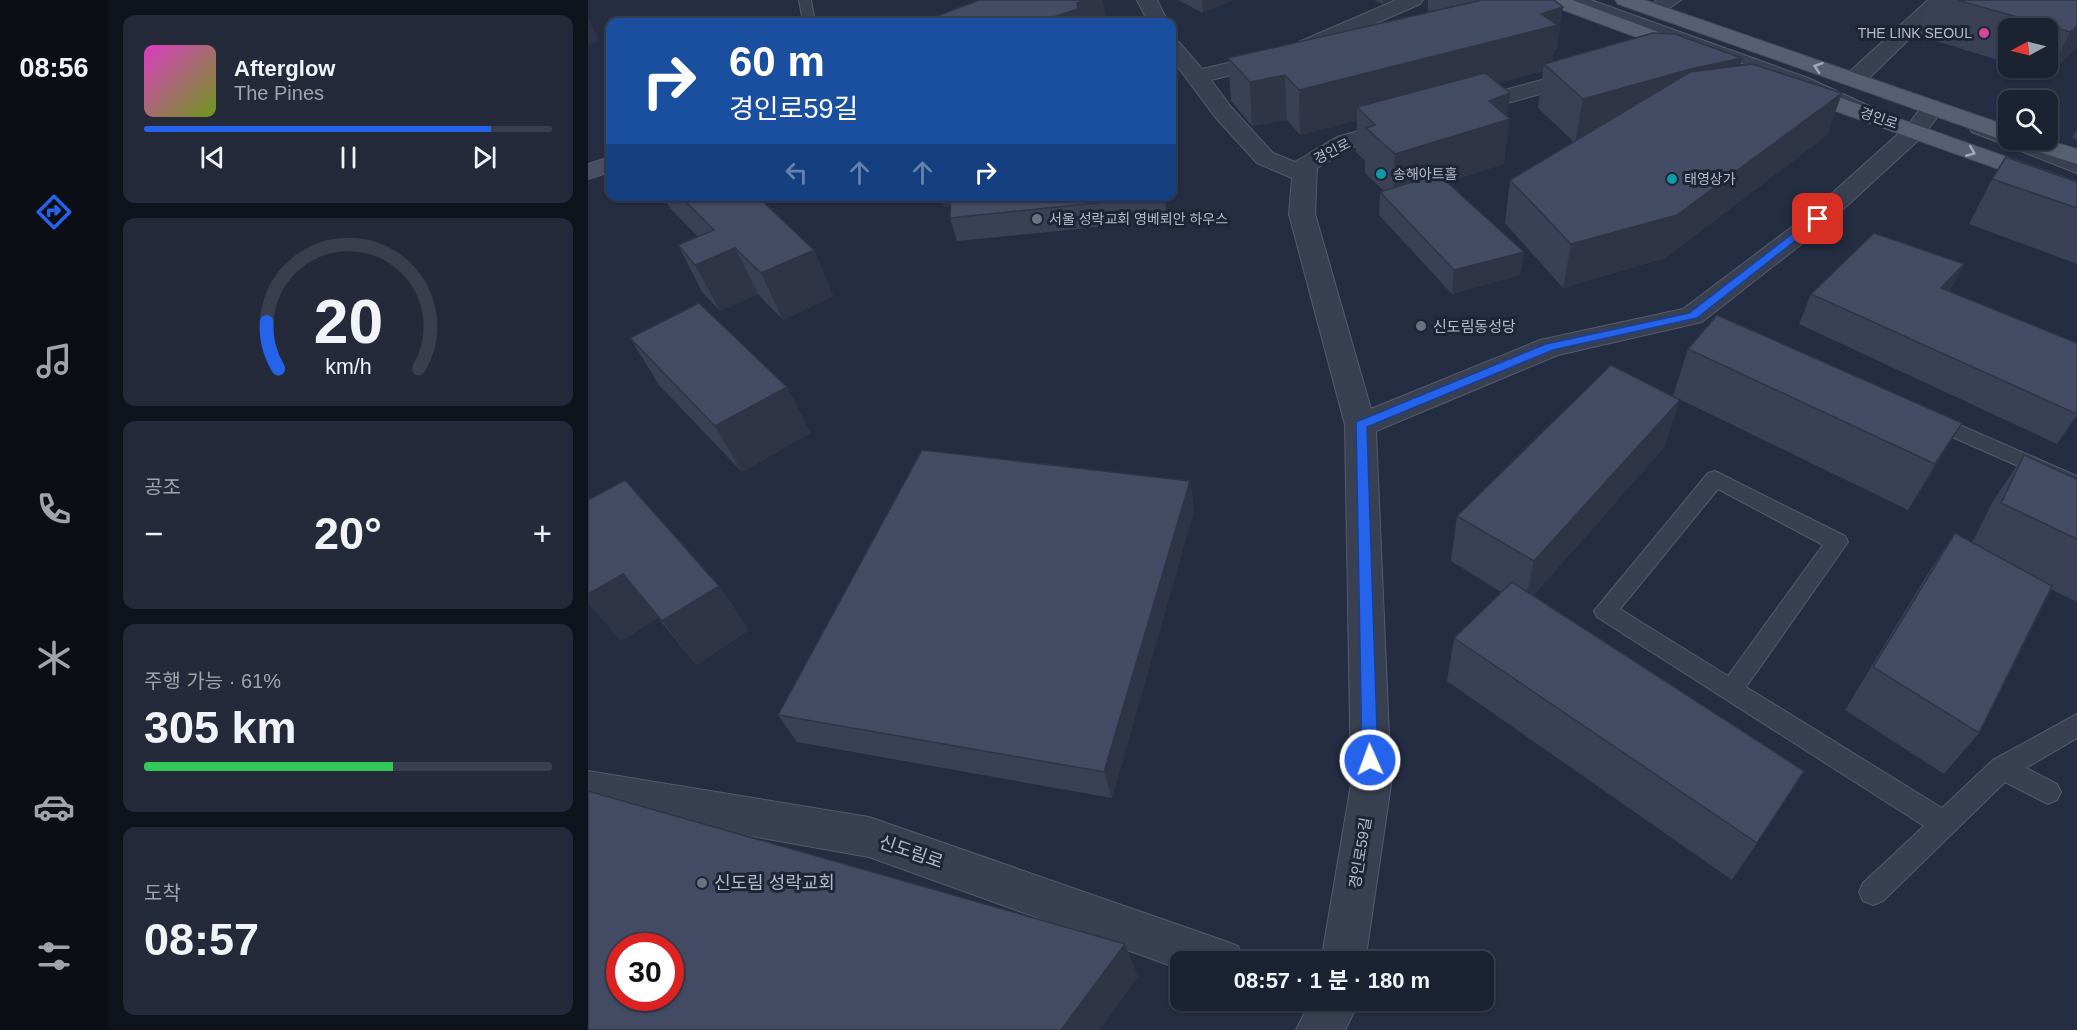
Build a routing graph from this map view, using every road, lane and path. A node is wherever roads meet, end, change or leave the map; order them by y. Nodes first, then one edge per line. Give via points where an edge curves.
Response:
1 (805, 0) edge
2 (1147, 0) edge
3 (1413, 0) edge
4 (1554, 0) edge
5 (1579, 0) edge
6 (1625, 0) edge
7 (1939, 0) edge
8 (1663, 5) edge
9 (808, 18) edge
10 (1156, 18) edge
11 (1680, 47) junction
12 (1176, 51) edge
13 (1649, 56) edge
14 (1604, 69) edge
15 (1197, 77) junction
16 (1856, 79) junction
17 (1932, 109) junction
18 (1916, 130) junction
19 (1998, 131) edge
20 (2056, 150) edge
21 (2077, 157) edge
22 (606, 165) edge
23 (2077, 168) edge
24 (588, 172) edge
25 (1304, 174) junction
26 (2077, 190) edge
27 (1916, 413) edge
28 (1360, 425) junction
29 (2077, 484) edge
30 (1731, 690) junction
31 (2077, 725) edge
32 (2002, 768) junction
33 (588, 789) edge
34 (2048, 792) dead end
35 (1944, 824) junction
36 (1873, 892) dead end
37 (1191, 951) edge
38 (1342, 951) edge

1 - 9 lane
2 - 10 street
3 - 15 street via 1283,57
4 - 11 main road, 경인로
5 - 18 lane via 1803,81
6 - 8 main road, 경인로
7 - 16 street
16 -> 8 main road, 경인로
11 - 13 street
11 - 18 main road, 경인로
12 - 15 street, 경인로
14 - 25 street, 경인로 via 1345,142 1305,165
15 - 25 street, 경인로 via 1265,158
16 - 17 main road, 경인로
17 - 18 street
17 - 19 main road, 경인로
17 - 23 lane
18 -> 26 main road, 경인로
18 - 28 street via 1703,320 1550,347
20 - 21 main road
22 - 24 street
25 - 28 street, 경인로 via 1302,214
27 - 29 lane
28 - 38 street, 경인로59길 via 1371,784
30 - 30 lane via 1605,611 1715,478 1837,542
30 - 35 lane
31 - 32 lane
32 - 34 lane
32 - 35 lane
33 - 37 street, 신도림로 via 869,837
35 - 36 lane

